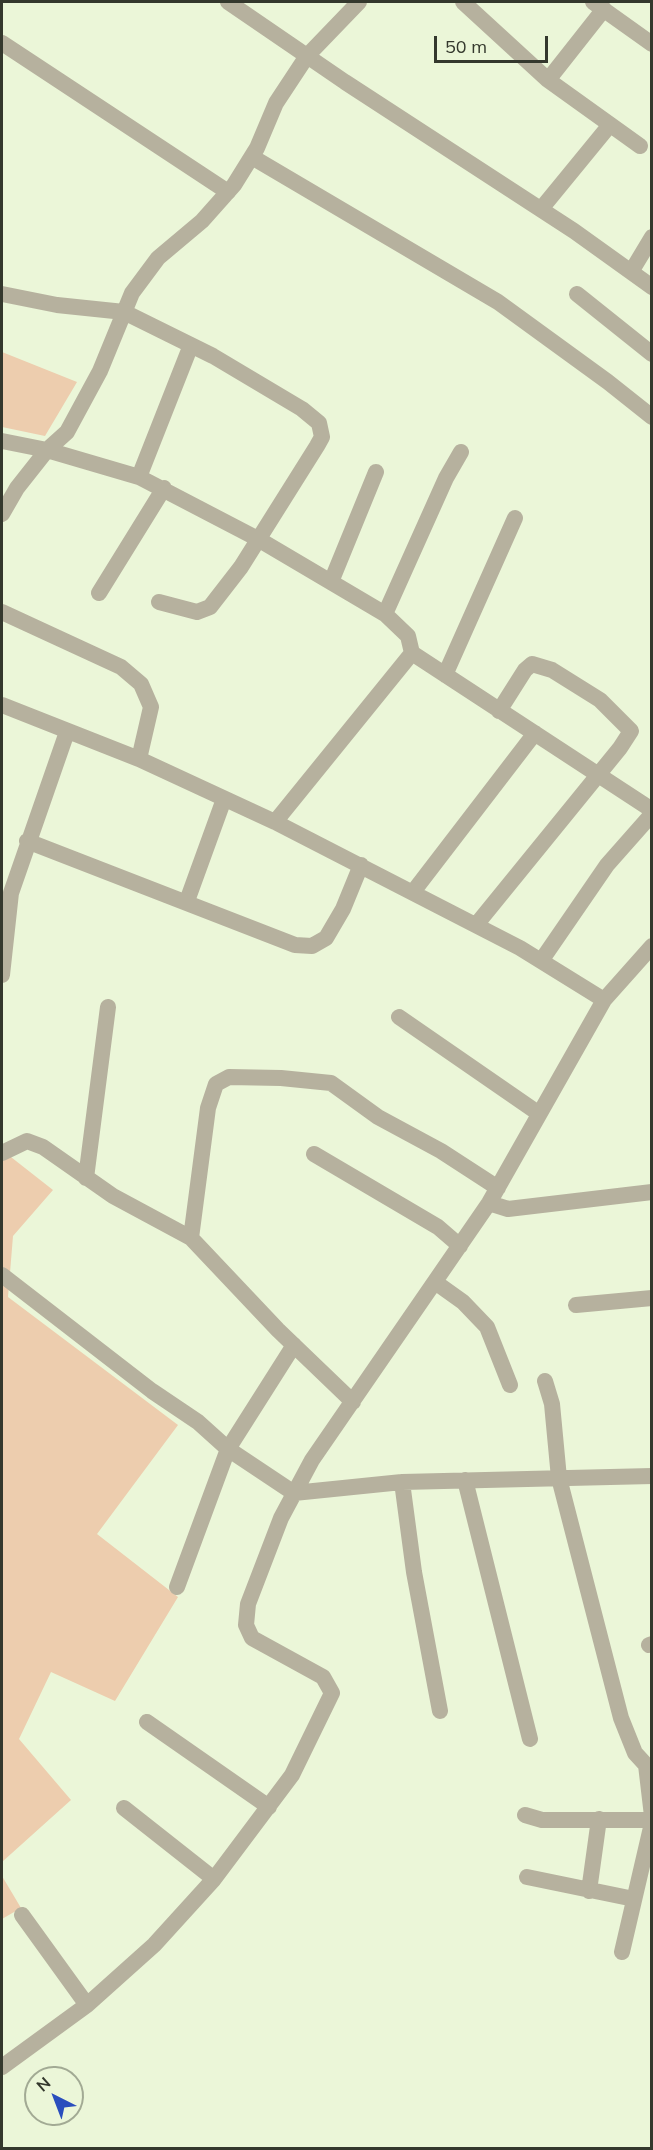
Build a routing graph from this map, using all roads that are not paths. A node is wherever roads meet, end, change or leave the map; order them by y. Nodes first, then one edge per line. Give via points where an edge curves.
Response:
1 (228, 2) edge
2 (359, 2) edge
3 (463, 2) edge
4 (598, 5) edge
5 (2, 43) edge
6 (651, 44) edge
7 (307, 56) junction
8 (548, 80) junction
9 (609, 126) junction
10 (640, 146) dead end
11 (252, 157) junction
12 (228, 192) junction
13 (541, 209) junction
14 (651, 237) edge
15 (631, 272) junction
16 (651, 287) edge
17 (2, 294) edge
18 (577, 294) dead end
19 (124, 312) junction
20 (191, 345) junction
21 (651, 354) edge
22 (651, 417) edge
23 (2, 441) edge
24 (47, 450) junction
25 (461, 452) dead end
26 (376, 472) dead end
27 (139, 477) junction
28 (164, 488) junction
29 (2, 514) edge
30 (514, 518) dead end
31 (258, 539) junction
32 (331, 582) junction
33 (99, 593) dead end
34 (159, 602) dead end
35 (2, 612) edge
36 (385, 614) junction
37 (412, 653) junction
38 (445, 675) junction
39 (2, 705) edge
40 (499, 711) junction
41 (67, 732) junction
42 (535, 733) junction
43 (139, 759) junction
44 (598, 774) junction
45 (224, 799) junction
46 (651, 812) edge
47 (274, 822) junction
48 (27, 841) junction
49 (360, 865) junction
50 (413, 892) junction
51 (187, 901) junction
52 (476, 925) junction
53 (651, 946) edge
54 (541, 961) junction
55 (2, 975) edge
56 (604, 1000) junction
57 (108, 1007) dead end
58 (399, 1017) dead end
59 (538, 1113) junction
60 (2, 1153) edge
61 (314, 1155) dead end
62 (86, 1178) junction
63 (498, 1188) junction
64 (651, 1192) edge
65 (489, 1203) junction
66 (191, 1238) junction
67 (460, 1246) junction
68 (2, 1275) edge
69 (435, 1282) junction
70 (651, 1298) edge
71 (576, 1305) dead end
72 (294, 1345) junction
73 (545, 1381) dead end
74 (510, 1385) dead end
75 (353, 1402) junction
76 (228, 1449) junction
77 (651, 1476) edge
78 (559, 1478) junction
79 (465, 1480) junction
80 (402, 1482) junction
81 (294, 1492) junction
82 (177, 1587) dead end
83 (440, 1711) dead end
84 (147, 1722) dead end
85 (530, 1739) dead end
86 (269, 1807) junction
87 (124, 1808) dead end
88 (525, 1815) dead end
89 (651, 1816) edge
90 (599, 1819) junction
91 (651, 1822) edge
92 (527, 1877) dead end
93 (214, 1879) junction
94 (589, 1891) junction
95 (634, 1899) junction
96 (22, 1914) dead end
97 (622, 1952) dead end
98 (87, 2005) junction
99 (2, 2067) edge

1 - 7 street
2 - 7 street
3 - 8 street
4 - 6 street
4 - 8 street
5 - 12 street
7 - 11 street via 276,103
7 - 13 street
8 - 9 street
9 - 10 street
9 - 13 street
11 - 12 street
11 - 22 street via 498,302
12 - 19 street via 202,221 158,258 132,293
13 - 15 street
14 - 15 street
15 - 16 street
17 - 19 street
18 - 21 street
19 - 20 street
19 - 24 street via 100,371 67,432
20 - 27 street
20 - 31 street via 320,423 322,437
23 - 24 street
24 - 27 street
24 - 29 street
25 - 36 street
26 - 32 street
27 - 28 street
28 - 31 street
28 - 33 street
30 - 38 street
31 - 32 street
31 - 34 street via 210,607 197,612
32 - 36 street
35 - 43 street via 121,667 141,684 151,707
36 - 37 street via 408,636
37 - 38 street
37 - 47 street
38 - 40 street
39 - 41 street
40 - 42 street
40 - 44 street via 532,664 552,670 600,700 630,731
41 - 43 street
41 - 48 street
42 - 44 street
42 - 50 street
43 - 45 street
44 - 46 street
44 - 52 street
45 - 47 street
45 - 51 street
46 - 54 street via 607,865
47 - 49 street
48 - 51 street
48 - 55 street via 11,892
49 - 50 street
49 - 51 street via 343,909 326,938 312,946 295,945
50 - 52 street
52 - 54 street
53 - 56 street
54 - 56 street
56 - 59 street
57 - 62 street
58 - 59 street
59 - 63 street
60 - 62 street via 27,1141 43,1147
61 - 67 street via 438,1227
62 - 66 street
63 - 65 street
63 - 66 street via 378,1117 331,1083 229,1077 216,1084 208,1108
64 - 65 street via 508,1209
65 - 67 street
66 - 72 street
67 - 69 street
68 - 76 street via 198,1422
69 - 74 street via 463,1302 487,1328
69 - 75 street
70 - 71 street
72 - 75 street
72 - 76 street
73 - 78 street via 552,1404
75 - 81 street
76 - 81 street
76 - 82 street
77 - 78 street
78 - 79 street
78 - 89 street via 621,1718 635,1753 646,1765
79 - 80 street
79 - 85 street
80 - 81 street
80 - 83 street
81 - 86 street via 248,1604 246,1625 252,1638 323,1677 332,1693 292,1775
84 - 86 street
86 - 93 street
87 - 93 street
88 - 90 street via 542,1820
90 - 91 street
90 - 94 street
91 - 95 street
92 - 94 street
93 - 98 street via 154,1946
94 - 95 street
95 - 97 street
96 - 98 street
98 - 99 street

